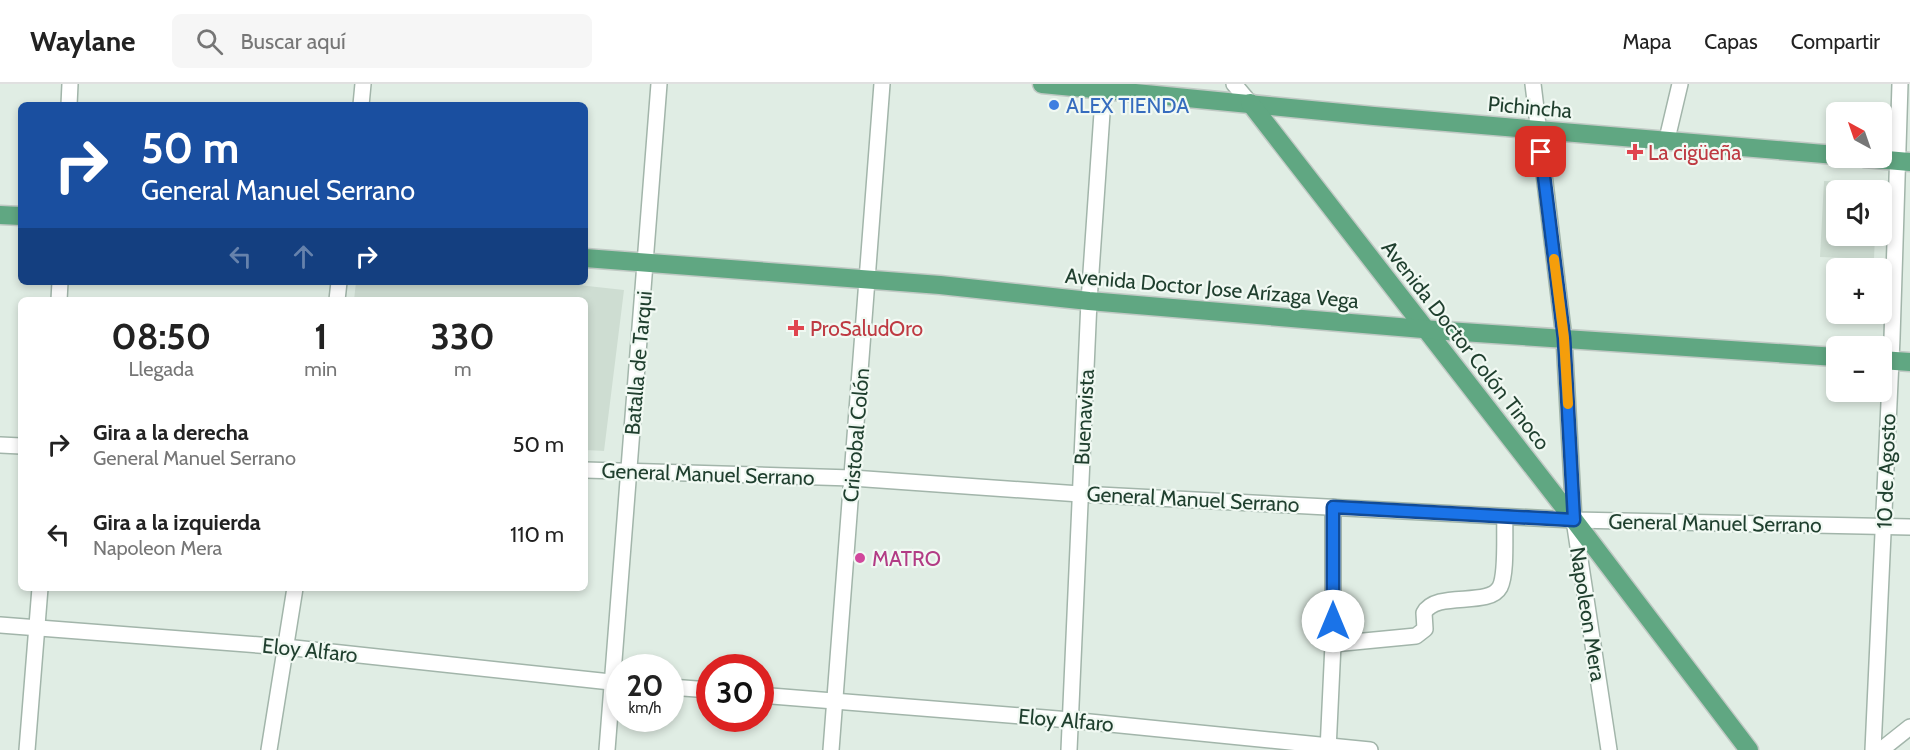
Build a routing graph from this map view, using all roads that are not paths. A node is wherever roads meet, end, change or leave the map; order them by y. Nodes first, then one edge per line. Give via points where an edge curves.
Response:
1 (70, 84) edge
2 (363, 84) edge
3 (659, 84) edge
4 (882, 84) edge
5 (1042, 84) edge
6 (1234, 84) edge
7 (1533, 84) edge
8 (1680, 84) edge
9 (1900, 84) edge
10 (1104, 87) edge
11 (69, 102) edge
12 (361, 102) edge
13 (1250, 103) junction
14 (1539, 130) junction
15 (1666, 139) junction
16 (1826, 154) edge
17 (1904, 161) edge
18 (0, 215) edge
19 (18, 216) edge
20 (588, 258) edge
21 (647, 263) junction
22 (868, 280) junction
23 (1089, 301) junction
24 (1424, 329) junction
25 (1888, 336) edge
26 (1564, 338) junction
27 (1826, 356) edge
28 (1892, 361) edge
29 (1910, 362) edge
30 (1886, 402) edge
31 (0, 445) edge
32 (18, 446) edge
33 (588, 470) edge
34 (628, 472) junction
35 (852, 478) junction
36 (1080, 494) junction
37 (1333, 507) junction
38 (1505, 517) junction
39 (1574, 520) junction
40 (1884, 526) junction
41 (1910, 527) edge
42 (40, 591) edge
43 (294, 591) edge
44 (0, 625) edge
45 (37, 627) junction
46 (1333, 644) junction
47 (285, 647) junction
48 (617, 654) edge
49 (606, 682) edge
50 (774, 696) edge
51 (834, 701) junction
52 (1070, 720) junction
53 (1910, 727) edge
54 (609, 732) edge
55 (1328, 748) edge
56 (27, 750) edge
57 (269, 750) edge
58 (607, 750) edge
59 (831, 750) edge
60 (1069, 750) edge
61 (1370, 750) edge
62 (1609, 750) edge
63 (1749, 750) edge
64 (1873, 750) edge
65 (1881, 750) edge

1 - 11 street
2 - 12 street
3 - 21 street, Batalla de Tarqui
4 - 22 street, Cristobal Colón
5 - 10 main road, Pichincha
6 - 13 street, Avenida Doctor Colón Tinoco
7 - 14 street, Napoleon Mera
8 - 15 street
9 - 17 street, 10 de Agosto
10 - 13 main road, Pichincha
10 - 23 street, Buenavista
13 - 14 main road, Pichincha
13 - 24 main road, Avenida Doctor Colón Tinoco
14 - 15 main road, Pichincha
14 - 26 street, Napoleon Mera
15 - 16 main road, Pichincha
17 - 25 street, 10 de Agosto
18 - 19 main road
20 - 21 main road, Avenida Doctor Jose Arízaga Vega
21 - 22 main road, Avenida Doctor Jose Arízaga Vega
21 - 34 street, Batalla de Tarqui
22 - 23 main road, Avenida Doctor Jose Arízaga Vega
22 - 35 street, Cristobal Colón
23 - 24 main road, Avenida Doctor Jose Arízaga Vega
23 - 36 street, Buenavista
24 - 26 main road, Avenida Doctor Jose Arízaga Vega
24 - 39 main road, Avenida Doctor Colón Tinoco
26 - 27 main road, Avenida Doctor Jose Arízaga Vega
26 - 39 street, Napoleon Mera
28 - 29 main road
30 - 40 street, 10 de Agosto
31 - 32 street
33 - 34 street, General Manuel Serrano
34 - 35 street, General Manuel Serrano
34 - 48 street, Batalla de Tarqui
35 - 36 street, General Manuel Serrano
35 - 51 street, Cristobal Colón
36 - 37 street, General Manuel Serrano
36 - 52 street, Buenavista
37 - 38 street, General Manuel Serrano
37 - 46 street
38 - 39 street, General Manuel Serrano
38 - 46 street via 1502,580 1497,591 1432,605 1424,613 1425,628 1416,636
39 - 40 street, General Manuel Serrano
39 - 62 street, Napoleon Mera
39 - 63 main road, Avenida Doctor Colón Tinoco
40 - 41 street, General Manuel Serrano
40 - 64 street, 10 de Agosto
42 - 45 street
43 - 47 street
44 - 45 street, Eloy Alfaro
45 - 47 street, Eloy Alfaro
45 - 56 street
46 - 55 street
47 - 49 street, Eloy Alfaro
47 - 57 street
50 - 51 street, Eloy Alfaro
51 - 52 street, Eloy Alfaro
51 - 59 street, Cristobal Colón
52 - 55 street, Eloy Alfaro
52 - 60 street, Buenavista
53 - 65 street
54 - 58 street, Batalla de Tarqui
55 - 61 street, Eloy Alfaro

